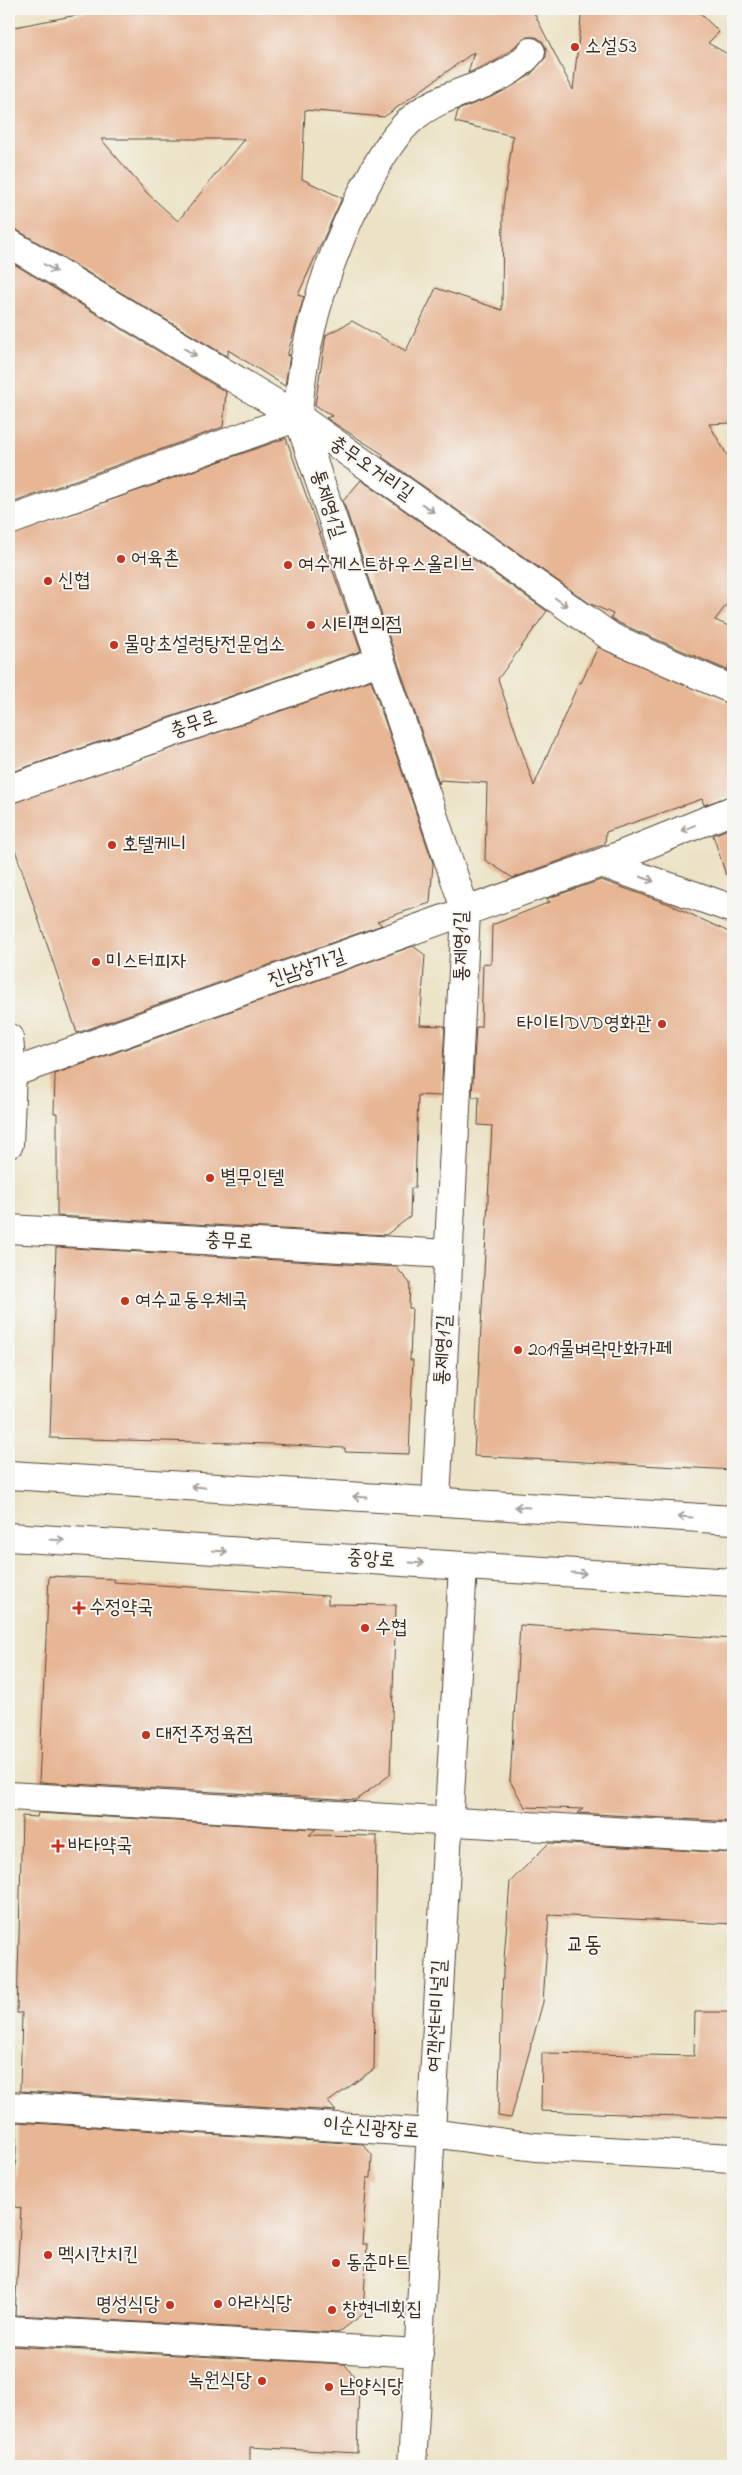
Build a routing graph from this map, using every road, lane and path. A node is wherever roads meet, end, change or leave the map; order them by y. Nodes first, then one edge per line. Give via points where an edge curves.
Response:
1 (531, 52) dead end
2 (9, 243) edge
3 (298, 417) junction
4 (9, 522) edge
5 (379, 661) junction
6 (733, 690) edge
7 (9, 789) edge
8 (733, 810) edge
9 (601, 864) junction
10 (733, 909) edge
11 (466, 912) junction
12 (9, 1038) edge
13 (10, 1073) edge
14 (9, 1144) edge
15 (9, 1229) edge
16 (448, 1254) junction
17 (9, 1475) edge
18 (436, 1502) junction
19 (733, 1520) edge
20 (9, 1537) edge
21 (463, 1566) junction
22 (733, 1583) edge
23 (9, 1796) edge
24 (448, 1822) junction
25 (733, 1838) edge
26 (9, 2106) edge
27 (431, 2133) junction
28 (733, 2158) edge
29 (9, 2330) edge
30 (419, 2353) junction
31 (412, 2466) edge

1 - 3 street via 510,72 484,85 439,100 413,118 386,148 358,198 324,279 300,385
2 -> 3 street, 충무오거리길
3 - 4 street
3 - 5 street, 통제영1길
3 -> 6 street, 충무오거리길 via 611,637
5 - 7 street, 충무로
5 - 11 street, 통제영1길
8 -> 9 street, 진남상가길
9 -> 10 street
9 - 11 street, 진남상가길
11 - 13 street, 진남상가길
11 - 16 street, 통제영1길
12 - 13 street
13 - 14 street
15 - 16 street, 충무로
16 - 18 street, 통제영1길
18 -> 17 street
19 -> 18 street
20 -> 21 street, 중앙로
21 -> 22 street, 중앙로
21 - 24 street, 여객선터미널길
23 - 24 street
24 - 25 street
24 - 27 street, 여객선터미널길
26 - 27 street, 이순신광장로
27 - 28 street, 이순신광장로 via 535,2148
27 - 30 street, 여객선터미널길
29 - 30 street
30 - 31 street, 여객선터미널길

